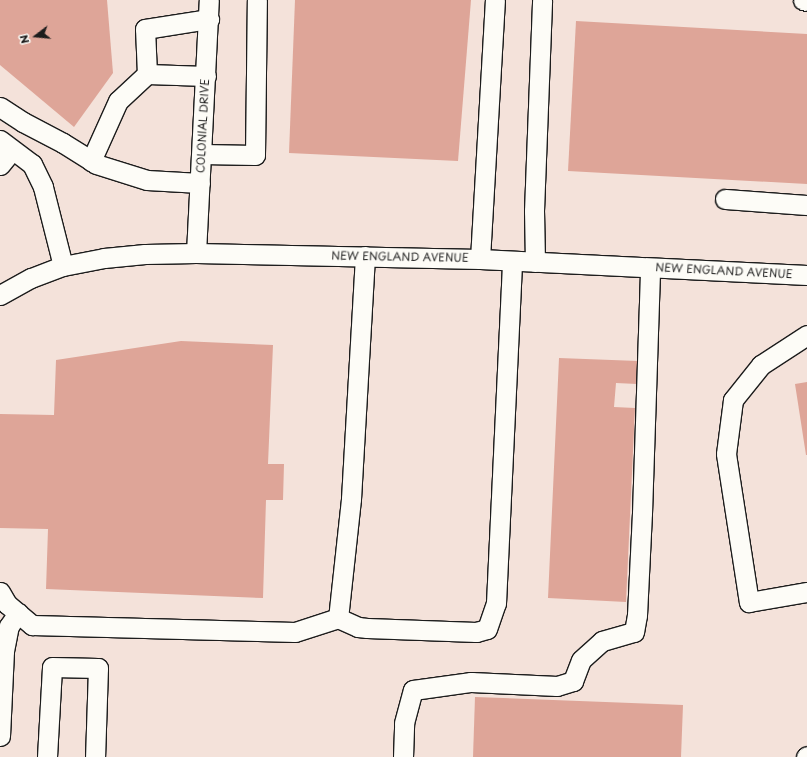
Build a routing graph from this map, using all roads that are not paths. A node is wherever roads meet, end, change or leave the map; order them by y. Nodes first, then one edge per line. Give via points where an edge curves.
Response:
1 (209, 0) edge
2 (257, 0) edge
3 (495, 0) edge
4 (542, 0) edge
5 (803, 0) edge
6 (807, 1) edge
7 (209, 19) junction
8 (147, 74) junction
9 (206, 76) junction
10 (0, 107) edge
11 (6, 145) edge
12 (202, 154) junction
13 (91, 161) junction
14 (0, 166) edge
15 (200, 183) junction
16 (725, 199) dead end
17 (807, 205) edge
18 (196, 253) junction
19 (365, 256) junction
20 (480, 259) junction
21 (512, 261) junction
22 (536, 262) junction
23 (63, 266) junction
24 (650, 268) junction
25 (807, 275) edge
26 (0, 295) edge
27 (807, 335) edge
28 (0, 592) edge
29 (807, 592) edge
30 (18, 613) junction
31 (338, 618) junction
32 (0, 736) edge
33 (47, 757) edge
34 (96, 757) edge
35 (403, 757) edge

1 - 7 street, COLONIAL DRIVE
2 - 12 street via 255,155
3 - 20 street
4 - 22 street via 534,211
5 - 6 street
7 - 8 street via 145,29
7 - 9 street, COLONIAL DRIVE
8 - 9 street
8 - 13 street via 118,101
9 - 12 street, COLONIAL DRIVE
10 - 13 street
11 - 14 street
11 - 23 street via 32,164 43,187
12 - 15 street, COLONIAL DRIVE
13 - 15 street via 147,180
15 - 18 street, COLONIAL DRIVE
16 - 17 street
18 - 19 street, NEW ENGLAND AVENUE
18 - 23 street, NEW ENGLAND AVENUE via 104,258
19 - 20 street, NEW ENGLAND AVENUE
19 - 31 street via 351,500
20 - 21 street, NEW ENGLAND AVENUE
21 - 22 street, NEW ENGLAND AVENUE
21 - 31 street via 496,603 492,620 487,628 476,632 367,628
22 - 24 street, NEW ENGLAND AVENUE
23 - 26 street, NEW ENGLAND AVENUE via 31,278
24 - 25 street, NEW ENGLAND AVENUE
24 - 35 street via 642,513 634,632 602,641 580,660 573,681 557,686 471,682 413,690 404,723
27 - 29 street via 761,365 733,400 726,454 749,602
28 - 30 street via 7,604
30 - 31 street via 32,625 287,632 295,632
30 - 32 street via 10,626 4,651
33 - 34 street via 52,667 98,668

